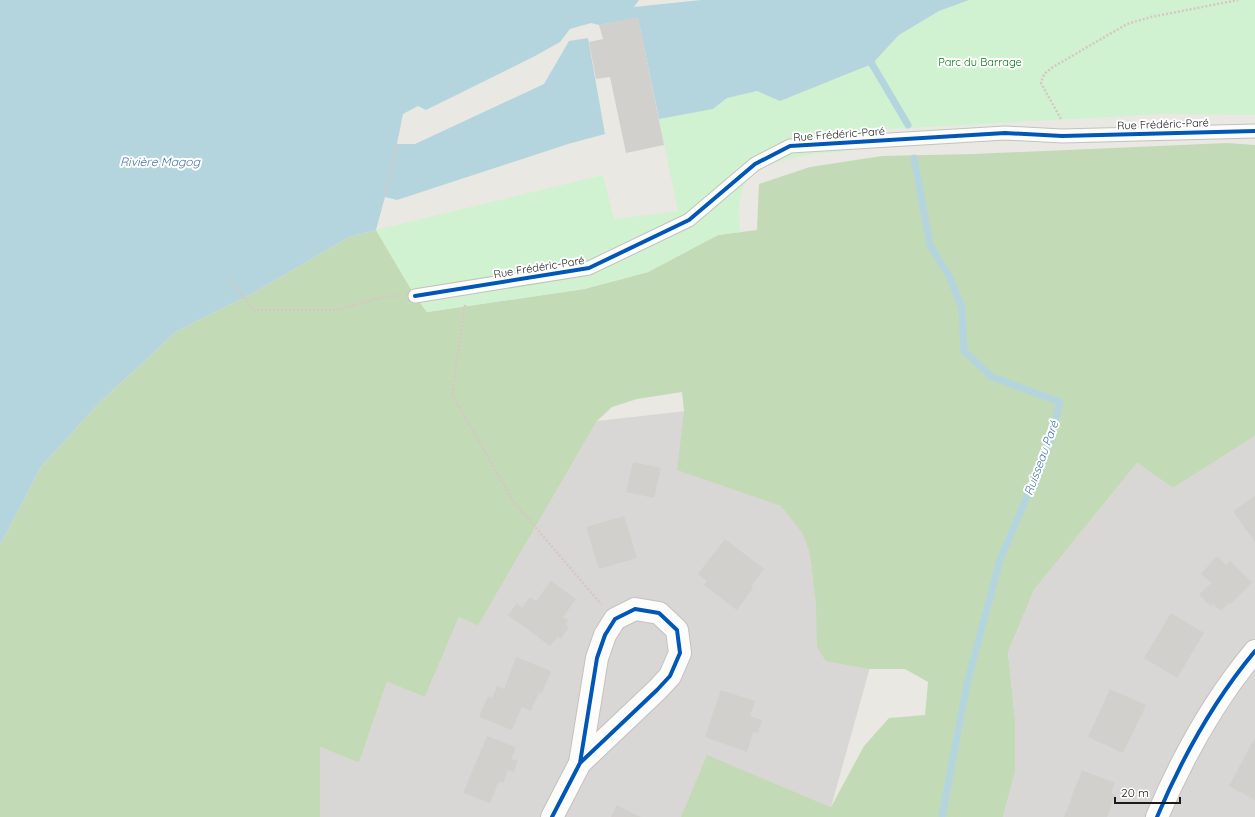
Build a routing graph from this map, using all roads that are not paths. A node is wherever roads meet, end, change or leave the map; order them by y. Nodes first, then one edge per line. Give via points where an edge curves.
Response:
1 (1255, 131) edge
2 (415, 296) road end
3 (1255, 651) edge
4 (580, 763) junction
5 (552, 817) edge
6 (1157, 817) edge

1 - 2 lane, Rue Frédéric-Paré via 1062,136 1005,133 790,146 755,164 689,220 589,268
3 - 6 street via 1205,721 1170,786
4 - 4 street via 670,676 680,653 677,630 659,613 636,609 615,619 605,635 597,658
4 - 5 street

